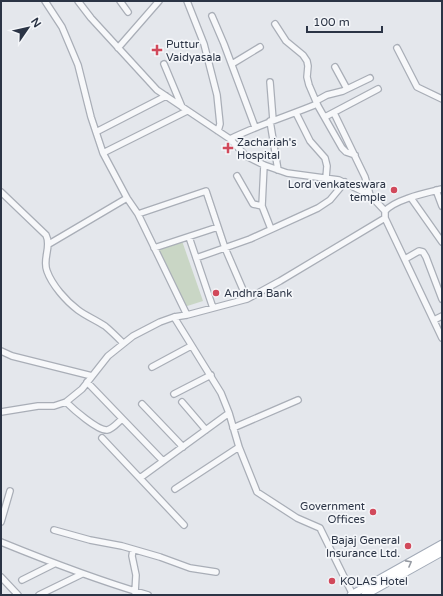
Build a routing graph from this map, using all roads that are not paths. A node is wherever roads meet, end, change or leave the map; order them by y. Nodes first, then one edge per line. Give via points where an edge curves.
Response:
1 (45, 1) edge
2 (78, 1) edge
3 (120, 1) edge
4 (159, 1) edge
5 (187, 1) edge
6 (128, 12) dead end
7 (212, 16) dead end
8 (275, 24) dead end
9 (260, 47) dead end
10 (118, 48) junction
11 (396, 48) dead end
12 (164, 64) dead end
13 (232, 64) junction
14 (335, 67) dead end
15 (370, 78) dead end
16 (270, 82) dead end
17 (347, 89) junction
18 (378, 89) dead end
19 (166, 96) junction
20 (442, 99) edge
21 (317, 102) junction
22 (185, 109) junction
23 (296, 113) junction
24 (334, 113) junction
25 (325, 117) junction
26 (272, 120) junction
27 (255, 127) junction
28 (218, 131) junction
29 (96, 132) junction
30 (230, 139) junction
31 (103, 153) junction
32 (355, 155) junction
33 (264, 165) junction
34 (278, 170) junction
35 (237, 176) dead end
36 (326, 178) junction
37 (345, 182) junction
38 (439, 189) edge
39 (1, 192) edge
40 (370, 195) junction
41 (127, 198) junction
42 (411, 198) junction
43 (262, 206) junction
44 (442, 206) edge
45 (385, 210) junction
46 (138, 214) junction
47 (385, 218) junction
48 (218, 227) junction
49 (271, 229) junction
50 (189, 237) junction
51 (442, 242) edge
52 (49, 244) junction
53 (154, 248) junction
54 (225, 248) junction
55 (196, 258) junction
56 (405, 259) junction
57 (247, 299) junction
58 (442, 299) edge
59 (213, 308) junction
60 (187, 315) junction
61 (442, 316) edge
62 (174, 317) junction
63 (434, 320) junction
64 (442, 338) edge
65 (123, 343) junction
66 (192, 346) junction
67 (1, 350) edge
68 (152, 367) dead end
69 (211, 375) junction
70 (92, 376) junction
71 (87, 382) junction
72 (174, 394) dead end
73 (298, 400) dead end
74 (66, 402) junction
75 (182, 402) dead end
76 (142, 404) dead end
77 (1, 412) edge
78 (229, 414) junction
79 (122, 419) junction
80 (233, 428) junction
81 (206, 430) junction
82 (102, 438) dead end
83 (183, 447) junction
84 (239, 447) junction
85 (163, 461) junction
86 (140, 478) junction
87 (175, 489) dead end
88 (10, 491) dead end
89 (1, 522) edge
90 (184, 525) dead end
91 (54, 530) dead end
92 (1, 542) edge
93 (442, 544) edge
94 (133, 550) junction
95 (442, 552) edge
96 (54, 564) junction
97 (216, 572) dead end
98 (82, 574) junction
99 (1, 577) edge
100 (22, 580) dead end
101 (135, 593) edge
102 (18, 595) edge
103 (39, 595) edge
104 (148, 595) edge
105 (352, 595) edge
106 (365, 595) edge

1 - 29 street via 62,27 78,65
2 - 10 street
3 - 6 street
4 - 10 street
5 - 28 street via 204,44 217,95 220,124
7 - 13 street
8 - 21 street via 286,41 307,61 307,76
9 - 13 street
10 - 19 street via 157,90
11 - 20 street via 417,88
12 - 22 street
13 - 27 street
14 - 17 street
15 - 17 street
16 - 26 street
17 - 21 street via 327,95
18 - 24 street
19 - 22 street
19 - 29 street
21 - 23 street
21 - 25 street
22 - 28 street
22 - 31 street
23 - 26 street
23 - 36 street via 310,140 325,158
24 - 25 street
24 - 32 street
25 - 32 street via 342,148
26 - 27 street
26 - 34 street
27 - 30 street
28 - 30 street
29 - 31 street
30 - 33 street via 246,156
31 - 41 street
32 - 40 street
33 - 34 street
33 - 43 street
34 - 36 street
35 - 43 street via 253,204
36 - 37 street
37 - 40 street
37 - 49 street via 330,200 318,208
38 - 42 street
38 - 44 street
39 - 52 street via 46,235
40 - 45 street
41 - 46 street
41 - 52 street
42 - 45 street
42 - 51 street
43 - 49 street
45 - 47 street
46 - 48 street via 206,191
46 - 53 street
47 - 56 street
47 - 57 street
48 - 50 street
48 - 54 street
49 - 54 street
50 - 53 street
50 - 55 street
52 - 65 street via 45,258 50,279 77,309 105,327
53 - 60 street
54 - 55 street
54 - 57 street
55 - 59 street
56 - 58 street via 419,251 423,252
56 - 63 street
57 - 59 street
59 - 60 street
60 - 62 street
61 - 63 street
62 - 65 street via 149,327
62 - 66 street
63 - 64 street
65 - 70 street via 108,356
66 - 68 street
66 - 69 street
67 - 70 street via 12,356
69 - 72 street
69 - 78 street
70 - 71 street
71 - 74 street
71 - 79 street
73 - 80 street
74 - 77 street via 54,406
74 - 79 street via 103,429 110,428
75 - 81 street
76 - 83 street
78 - 80 street
78 - 81 street
79 - 85 street
80 - 84 street
81 - 83 street
82 - 86 street
83 - 85 street
84 - 87 street
84 - 105 street via 256,492 297,518 320,528
85 - 86 street
86 - 90 street
88 - 89 street
91 - 94 street
92 - 96 street
105 -> 93 main road
94 - 97 street via 190,568
94 - 101 street
95 - 106 main road
96 - 98 street
96 - 100 street
98 - 101 street
98 - 103 street
99 - 102 street
101 - 104 street

